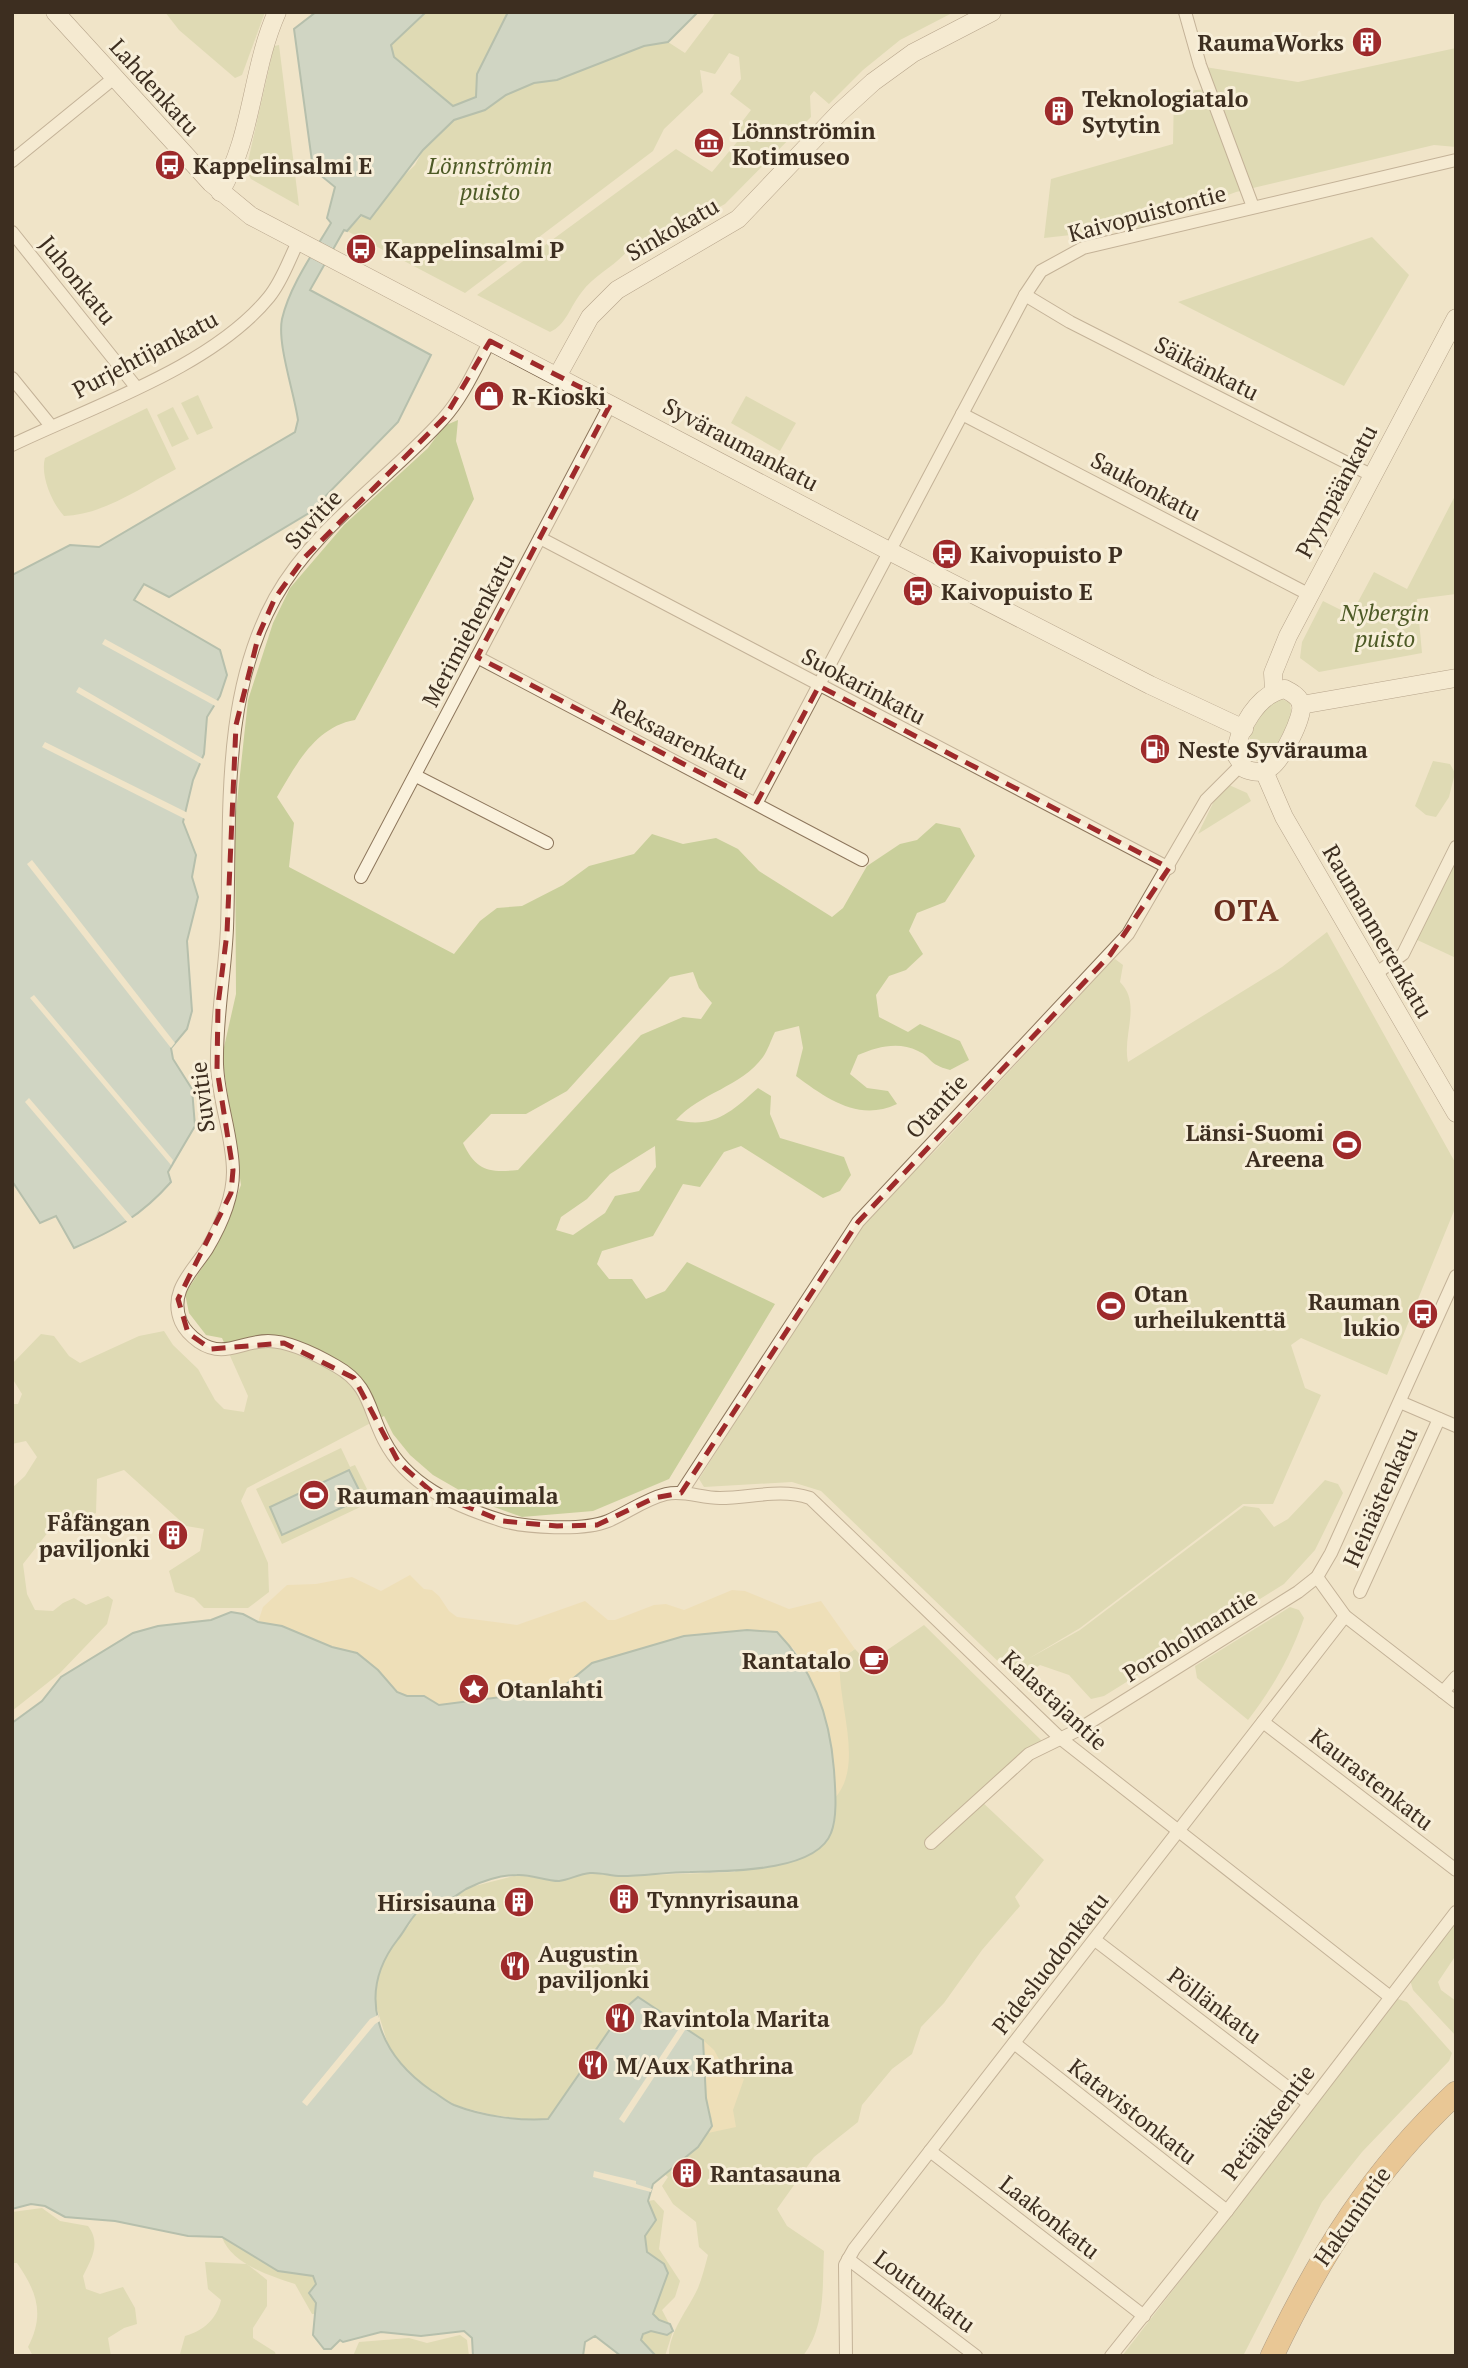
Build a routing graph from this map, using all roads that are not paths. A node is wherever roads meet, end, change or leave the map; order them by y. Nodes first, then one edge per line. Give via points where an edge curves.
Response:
1 (55, 12) edge
2 (277, 12) edge
3 (992, 12) edge
4 (1185, 12) edge
5 (114, 78) junction
6 (1456, 160) edge
7 (12, 161) edge
8 (220, 192) junction
9 (1253, 207) junction
10 (12, 232) edge
11 (304, 243) junction
12 (1025, 295) junction
13 (1456, 318) edge
14 (490, 341) junction
15 (558, 375) junction
16 (12, 378) edge
17 (136, 387) junction
18 (611, 403) junction
19 (962, 414) junction
20 (51, 426) junction
21 (12, 445) edge
22 (1371, 475) junction
23 (540, 538) junction
24 (891, 552) junction
25 (1310, 595) junction
26 (477, 657) junction
27 (1456, 678) edge
28 (819, 686) junction
29 (1274, 691) junction
30 (1301, 705) junction
31 (1244, 729) junction
32 (1240, 766) junction
33 (1264, 771) junction
34 (416, 776) junction
35 (757, 802) junction
36 (547, 843) dead end
37 (1456, 847) edge
38 (862, 860) dead end
39 (1169, 868) junction
40 (361, 877) dead end
41 (1374, 975) junction
42 (1456, 1113) edge
43 (1456, 1276) edge
44 (1400, 1402) junction
45 (1438, 1419) junction
46 (1456, 1426) edge
47 (681, 1493) junction
48 (1317, 1577) junction
49 (1360, 1592) dead end
50 (1345, 1616) junction
51 (1456, 1677) edge
52 (1443, 1692) junction
53 (1456, 1702) edge
54 (1263, 1722) junction
55 (1060, 1738) junction
56 (1178, 1832) junction
57 (931, 1843) dead end
58 (1456, 1870) edge
59 (1456, 1912) edge
60 (1095, 1940) junction
61 (1389, 1996) junction
62 (1014, 2043) junction
63 (1456, 2093) edge
64 (1308, 2103) junction
65 (930, 2151) junction
66 (1227, 2211) junction
67 (848, 2259) junction
68 (1144, 2316) junction
69 (846, 2356) edge
70 (976, 2356) edge
71 (1111, 2356) edge
72 (1272, 2356) edge

1 - 5 main road, Lahdenkatu
2 - 8 main road via 240,150
3 - 15 main road, Sinkokatu via 913,53 873,82 738,219 617,290 590,317
4 - 9 street
5 - 7 street
5 - 8 main road, Lahdenkatu
6 - 9 street, Kaivopuistontie
8 - 11 main road, Syväraumankatu via 251,216
9 - 12 street, Kaivopuistontie via 1083,248 1041,271
10 - 17 street, Juhonkatu
11 - 14 main road, Syväraumankatu
11 - 17 street, Purjehtijankatu via 253,314 207,350
12 - 19 street, Kaivopuistontie
12 - 22 street, Säikänkatu
13 - 22 main road, Pyynpäänkatu
14 - 15 main road, Syväraumankatu
14 - 47 street, Suvitie via 445,417 322,536 298,566 275,598 255,647 235,737 227,933 218,1005 217,1069 233,1170 231,1193 207,1248 181,1287 179,1313 188,1333 211,1349 222,1352 268,1341 284,1343 345,1371 364,1390 384,1441 415,1481 502,1521 597,1525 654,1499
15 - 18 main road, Syväraumankatu
16 - 20 street
17 - 20 street, Purjehtijankatu
18 - 23 street, Merimiehenkatu
18 - 24 main road, Syväraumankatu
19 - 24 street, Kaivopuistontie
19 - 25 street, Saukonkatu
20 - 21 street, Purjehtijankatu
22 - 25 main road, Pyynpäänkatu
23 - 26 street, Merimiehenkatu
23 - 28 street, Suokarinkatu
24 - 28 street, Kaivopuistontie
24 - 31 main road, Syväraumankatu
25 - 29 main road, Pyynpäänkatu via 1273,673
26 - 34 street, Merimiehenkatu
26 - 35 street, Reksaarenkatu
27 - 30 main road
28 - 35 street, Kaivopuistontie
28 - 39 street, Suokarinkatu
29 - 30 main road via 1285,689 1296,695
29 - 31 main road via 1259,703
30 - 33 main road via 1298,724 1274,765
31 - 32 main road via 1237,746
32 - 33 main road
32 - 39 street, Otantie via 1206,800
33 - 41 main road, Raumanmerenkatu via 1276,802
34 - 36 street
34 - 40 street, Merimiehenkatu
35 - 38 street, Reksaarenkatu
37 - 41 street via 1403,954
39 - 47 street, Otantie via 1140,918 1110,955 858,1222
41 - 42 main road, Raumanmerenkatu
43 - 44 street, Poroholmantie
44 - 45 street
44 - 48 street, Poroholmantie
45 - 46 street
45 - 49 street, Heinästenkatu
47 - 55 street, Kalastajantie via 725,1498 782,1492 810,1498
48 - 50 street
48 - 55 street, Poroholmantie via 1205,1652
50 - 52 street
50 - 54 street, Pidesluodonkatu
51 - 52 street
52 - 53 street
54 - 56 street, Pidesluodonkatu
54 - 58 street, Kaurastenkatu
55 - 56 street, Kalastajantie
55 - 57 street, Poroholmantie via 1029,1754
56 - 60 street, Pidesluodonkatu
56 - 61 street, Kalastajantie
59 - 61 street, Petäjäksentie
60 - 62 street, Pidesluodonkatu
60 - 64 street, Pöllänkatu
61 - 64 street, Petäjäksentie
62 - 65 street, Pidesluodonkatu
62 - 66 street, Katavistonkatu
63 - 72 highway, Hakunintie via 1401,2148 1347,2218 1317,2265
64 - 66 street, Petäjäksentie
65 - 67 street, Pidesluodonkatu
65 - 68 street, Laakonkatu
66 - 68 street, Petäjäksentie
67 - 69 street
67 - 70 street, Loutunkatu
68 - 71 street, Petäjäksentie

